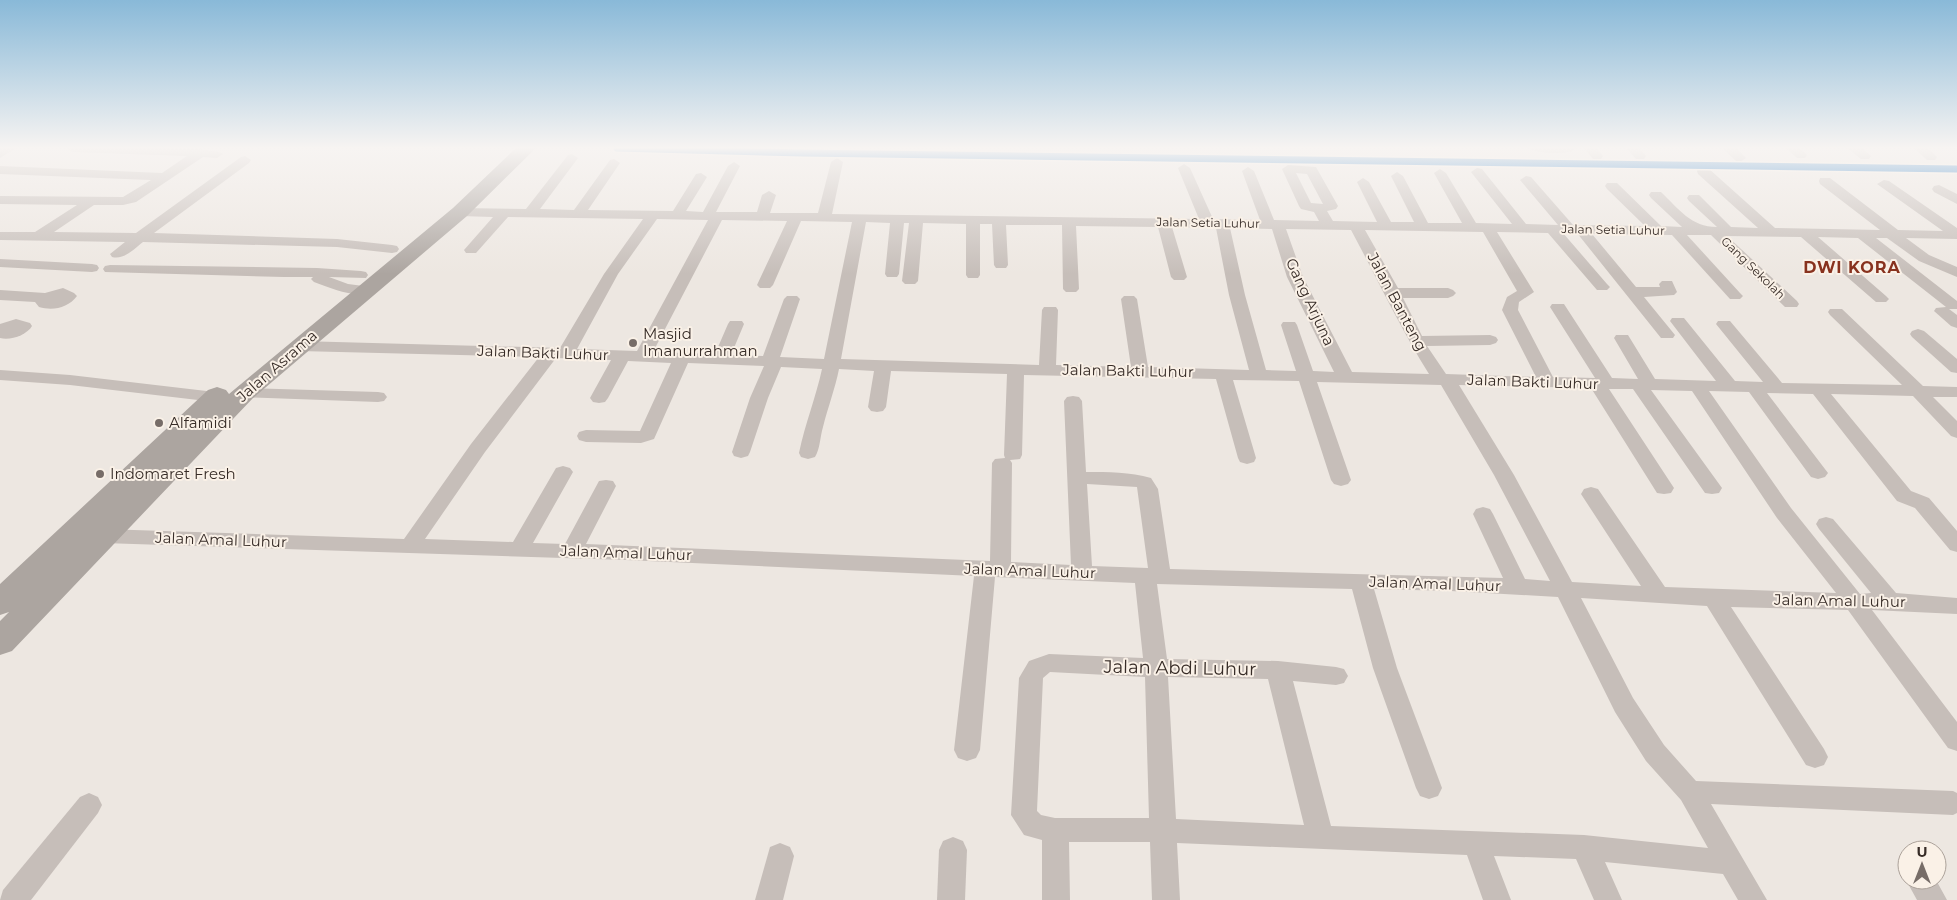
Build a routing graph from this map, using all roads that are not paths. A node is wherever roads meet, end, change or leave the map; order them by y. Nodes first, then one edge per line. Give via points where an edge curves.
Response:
1 (144, 190) edge
2 (204, 190) edge
3 (465, 190) edge
4 (483, 190) edge
5 (548, 190) edge
6 (595, 190) edge
7 (693, 190) edge
8 (723, 190) edge
9 (830, 190) edge
10 (1196, 190) edge
11 (1257, 190) edge
12 (1367, 190) edge
13 (1404, 190) edge
14 (1450, 190) edge
15 (1491, 190) edge
16 (1536, 190) edge
17 (1724, 190) edge
18 (1836, 190) edge
19 (1892, 190) edge
20 (1941, 190) edge
21 (769, 195) dead end
22 (1656, 195) dead end
23 (1694, 198) dead end
24 (0, 200) edge
25 (1957, 200) edge
26 (91, 201) junction
27 (1319, 209) dead end
28 (460, 212) junction
29 (504, 213) junction
30 (530, 213) junction
31 (578, 214) junction
32 (653, 215) junction
33 (677, 215) junction
34 (712, 216) junction
35 (762, 217) junction
36 (796, 217) junction
37 (824, 218) junction
38 (860, 219) junction
39 (897, 219) junction
40 (916, 219) junction
41 (972, 220) junction
42 (999, 220) junction
43 (1069, 221) junction
44 (1164, 223) junction
45 (1215, 223) junction
46 (1273, 224) junction
47 (1328, 224) junction
48 (1355, 224) junction
49 (1386, 225) junction
50 (1423, 226) junction
51 (1471, 226) junction
52 (1487, 227) junction
53 (1522, 228) junction
54 (1552, 229) junction
55 (1575, 229) junction
56 (1638, 230) junction
57 (1657, 230) junction
58 (1676, 230) junction
59 (1715, 231) junction
60 (1771, 232) junction
61 (1804, 232) junction
62 (1862, 234) junction
63 (1892, 234) junction
64 (0, 236) edge
65 (39, 236) junction
66 (1956, 236) edge
67 (139, 237) junction
68 (385, 248) junction
69 (471, 250) dead end
70 (117, 254) dead end
71 (0, 263) edge
72 (1001, 265) dead end
73 (91, 271) junction
74 (1957, 273) edge
75 (892, 274) dead end
76 (973, 275) dead end
77 (1179, 277) dead end
78 (347, 281) junction
79 (910, 281) dead end
80 (1667, 284) dead end
81 (765, 285) dead end
82 (1602, 287) dead end
83 (1071, 289) dead end
84 (1632, 292) junction
85 (63, 293) joint
86 (1393, 293) junction
87 (1448, 293) dead end
88 (0, 295) edge
89 (1735, 296) dead end
90 (1128, 298) dead end
91 (792, 299) dead end
92 (1881, 299) dead end
93 (48, 301) junction
94 (1791, 304) dead end
95 (1558, 307) dead end
96 (1050, 310) dead end
97 (1836, 312) dead end
98 (1678, 321) dead end
99 (1957, 323) edge
100 (736, 324) dead end
101 (1724, 324) dead end
102 (1289, 325) dead end
103 (1, 329) edge
104 (1918, 334) dead end
105 (1667, 335) dead end
106 (1622, 338) dead end
107 (1490, 340) dead end
108 (1416, 341) junction
109 (299, 346) junction
110 (558, 353) junction
111 (622, 356) junction
112 (642, 357) junction
113 (682, 358) junction
114 (720, 360) junction
115 (772, 361) junction
116 (830, 363) junction
117 (883, 366) junction
118 (1957, 368) edge
119 (1016, 369) junction
120 (1047, 369) junction
121 (1140, 371) junction
122 (1223, 374) junction
123 (0, 376) edge
124 (1259, 376) junction
125 (1306, 376) junction
126 (1346, 378) junction
127 (1444, 380) junction
128 (1548, 383) junction
129 (1602, 384) junction
130 (0, 385) edge
131 (1644, 385) junction
132 (1697, 386) junction
133 (1730, 387) junction
134 (92, 388) junction
135 (1754, 388) junction
136 (1777, 388) junction
137 (1818, 389) junction
138 (1919, 392) junction
139 (1957, 392) edge
140 (244, 393) junction
141 (378, 397) dead end
142 (599, 398) dead end
143 (1073, 401) dead end
144 (210, 402) junction
145 (877, 407) dead end
146 (1957, 432) edge
147 (586, 436) dead end
148 (741, 452) dead end
149 (808, 453) dead end
150 (1247, 458) dead end
151 (563, 472) dead end
152 (1818, 473) dead end
153 (1076, 478) junction
154 (1341, 480) dead end
155 (606, 486) dead end
156 (1664, 488) dead end
157 (1712, 488) dead end
158 (1591, 494) dead end
159 (1483, 514) dead end
160 (1826, 524) dead end
161 (103, 536) junction
162 (410, 545) junction
163 (1957, 546) edge
164 (519, 549) junction
165 (572, 551) junction
166 (992, 569) junction
167 (1082, 572) junction
168 (1153, 576) junction
169 (1361, 582) junction
170 (1517, 586) junction
171 (1565, 589) junction
172 (1657, 593) junction
173 (1714, 598) junction
174 (1890, 601) junction
175 (1853, 602) junction
176 (0, 604) edge
177 (1957, 606) edge
178 (0, 642) edge
179 (1156, 668) junction
180 (1278, 670) junction
181 (1336, 676) dead end
182 (1957, 741) edge
183 (967, 750) dead end
184 (1815, 757) dead end
185 (1429, 788) dead end
186 (1690, 792) junction
187 (1953, 803) dead end
188 (89, 805) dead end
189 (1055, 830) junction
190 (1162, 830) junction
191 (1321, 838) junction
192 (1476, 844) junction
193 (1584, 847) junction
194 (953, 850) dead end
195 (780, 856) dead end
196 (1730, 862) junction
197 (13, 900) edge
198 (769, 900) edge
199 (951, 900) edge
200 (1056, 900) edge
201 (1166, 900) edge
202 (1497, 900) edge
203 (1608, 900) edge
204 (1753, 900) edge

1 - 26 street via 127,200
2 - 67 street
3 - 68 highway, Jalan Asrama
4 - 28 highway, Jalan Asrama
5 - 30 street
6 - 31 street
7 - 33 street
8 - 34 street
9 - 37 street
10 - 45 street
11 - 46 street, Gang Arjuna
12 - 49 street
13 - 50 street
14 - 51 street
15 - 53 street
16 - 55 street
17 - 60 street
18 - 63 street
19 - 66 street
20 - 25 street
21 - 35 street
22 - 59 street via 1688,225
23 - 59 street via 1724,226
24 - 26 street
26 - 65 street
27 - 47 street
28 - 29 street, Jalan Setia Luhur
28 - 78 highway, Jalan Asrama
29 - 30 street, Jalan Setia Luhur
29 - 69 street
30 - 31 street, Jalan Setia Luhur
31 - 32 street, Jalan Setia Luhur
32 - 33 street, Jalan Setia Luhur
32 - 110 street
33 - 34 street, Jalan Setia Luhur
34 - 35 street, Jalan Setia Luhur
34 - 112 street
35 - 36 street, Jalan Setia Luhur
36 - 37 street, Jalan Setia Luhur
36 - 81 street
37 - 38 street, Jalan Setia Luhur
38 - 39 street, Jalan Setia Luhur
38 - 116 street
39 - 40 street, Jalan Setia Luhur
39 - 75 street
40 - 41 street, Jalan Setia Luhur
40 - 79 street
41 - 42 street, Jalan Setia Luhur
41 - 76 street
42 - 43 street, Jalan Setia Luhur
42 - 72 street
43 - 44 street, Jalan Setia Luhur
43 - 83 street
44 - 45 street, Jalan Setia Luhur
44 - 77 street
45 - 46 street, Jalan Setia Luhur
45 - 124 street
46 - 47 street, Jalan Setia Luhur
46 - 126 street, Gang Arjuna via 1295,277
47 - 48 street, Jalan Setia Luhur
48 - 49 street, Jalan Setia Luhur
48 - 86 street, Jalan Banteng
49 - 50 street, Jalan Setia Luhur
50 - 51 street, Jalan Setia Luhur
51 - 52 street, Jalan Setia Luhur
52 - 53 street, Jalan Setia Luhur
52 - 128 street via 1526,292 1512,300 1510,310
53 - 54 street, Jalan Setia Luhur
54 - 55 street, Jalan Setia Luhur
54 - 82 street
55 - 56 street, Jalan Setia Luhur
55 - 84 street
56 - 57 street, Jalan Setia Luhur
56 - 57 street via 1608,190
57 - 58 street, Jalan Setia Luhur
58 - 59 street, Jalan Setia Luhur
58 - 89 street
59 - 60 street, Jalan Setia Luhur
59 - 94 street, Gang Sekolah
60 - 61 street, Jalan Setia Luhur
61 - 62 street, Jalan Setia Luhur
61 - 92 street
62 - 63 street, Jalan Setia Luhur
62 - 99 street via 1948,308
63 - 66 street, Jalan Setia Luhur
63 - 74 street via 1924,258
64 - 65 street
65 - 67 street
67 - 68 street
67 - 70 street
68 - 78 highway, Jalan Asrama
71 - 73 street
73 - 78 street via 101,274 110,269 284,273
73 - 85 street
78 - 109 highway, Jalan Asrama
78 - 144 highway, Jalan Asrama
80 - 84 street via 1669,292
84 - 105 street
85 - 93 street via 69,296
86 - 87 street
86 - 108 street, Jalan Banteng
88 - 93 street
90 - 121 street
91 - 115 street
93 - 103 street via 20,324
95 - 129 street
96 - 120 street
97 - 138 street
98 - 133 street
100 - 114 street
101 - 136 street
102 - 125 street
104 - 118 street
106 - 131 street
107 - 108 street
108 - 127 street, Jalan Banteng
109 - 110 street, Jalan Bakti Luhur
109 - 140 highway, Jalan Asrama
110 - 111 street, Jalan Bakti Luhur
110 - 162 street via 478,448
111 - 112 street, Jalan Bakti Luhur
111 - 142 street
112 - 113 street, Jalan Bakti Luhur
113 - 114 street, Jalan Bakti Luhur
113 - 147 street via 647,435
114 - 115 street, Jalan Bakti Luhur
115 - 116 street, Jalan Bakti Luhur
115 - 148 street
116 - 117 street, Jalan Bakti Luhur
116 - 149 street via 825,395
117 - 119 street, Jalan Bakti Luhur
117 - 145 street
119 - 120 street, Jalan Bakti Luhur
119 - 166 street via 1008,459
120 - 121 street, Jalan Bakti Luhur
121 - 122 street, Jalan Bakti Luhur
122 - 124 street, Jalan Bakti Luhur
122 - 150 street
123 - 134 street
124 - 125 street, Jalan Bakti Luhur
125 - 126 street, Jalan Bakti Luhur
125 - 154 street
126 - 127 street, Jalan Bakti Luhur
127 - 128 street, Jalan Bakti Luhur
127 - 171 street, Jalan Banteng via 1504,475
128 - 129 street, Jalan Bakti Luhur
129 - 131 street, Jalan Bakti Luhur
129 - 156 street
130 - 134 street
131 - 132 street, Jalan Bakti Luhur
131 - 157 street
132 - 133 street, Jalan Bakti Luhur
132 - 175 street via 1784,513
133 - 135 street, Jalan Bakti Luhur
134 - 144 street
135 - 136 street, Jalan Bakti Luhur
135 - 152 street
136 - 137 street, Jalan Bakti Luhur
137 - 138 street, Jalan Bakti Luhur
137 - 163 street via 1904,496 1922,503
138 - 139 street, Jalan Bakti Luhur
138 - 146 street
140 - 141 street
140 - 161 highway, Jalan Asrama
143 - 153 street
144 - 176 highway, Jalan Asrama
151 - 164 street
153 - 167 street
153 - 168 street via 1144,482 1148,489
155 - 165 street
158 - 172 street
159 - 170 street
160 - 174 street
161 - 162 street, Jalan Amal Luhur
161 - 178 highway, Jalan Asrama
162 - 164 street, Jalan Amal Luhur
164 - 165 street, Jalan Amal Luhur
165 - 166 street, Jalan Amal Luhur
166 - 167 street, Jalan Amal Luhur
166 - 183 street
167 - 168 street, Jalan Amal Luhur
168 - 169 street, Jalan Amal Luhur
168 - 179 street
169 - 170 street, Jalan Amal Luhur
169 - 185 street via 1384,668
170 - 171 street, Jalan Amal Luhur
171 - 172 street, Jalan Amal Luhur
171 - 186 street, Jalan Banteng via 1624,706 1655,753
172 - 173 street, Jalan Amal Luhur
173 - 175 street, Jalan Amal Luhur
173 - 184 street
174 - 175 street, Jalan Amal Luhur
174 - 177 street, Jalan Amal Luhur
175 - 182 street
179 - 180 street, Jalan Abdi Luhur
179 - 189 street, Jalan Abdi Luhur via 1049,663 1034,670 1024,815 1033,826
179 - 190 street
180 - 181 street, Jalan Abdi Luhur
180 - 191 street
186 - 187 street
186 - 196 street, Jalan Banteng
188 - 197 street
189 - 190 street
189 - 200 street
190 - 191 street
190 - 201 street
191 - 192 street
192 - 193 street
192 - 202 street
193 - 196 street
193 - 203 street
194 - 199 street
195 - 198 street
196 - 204 street, Jalan Banteng

